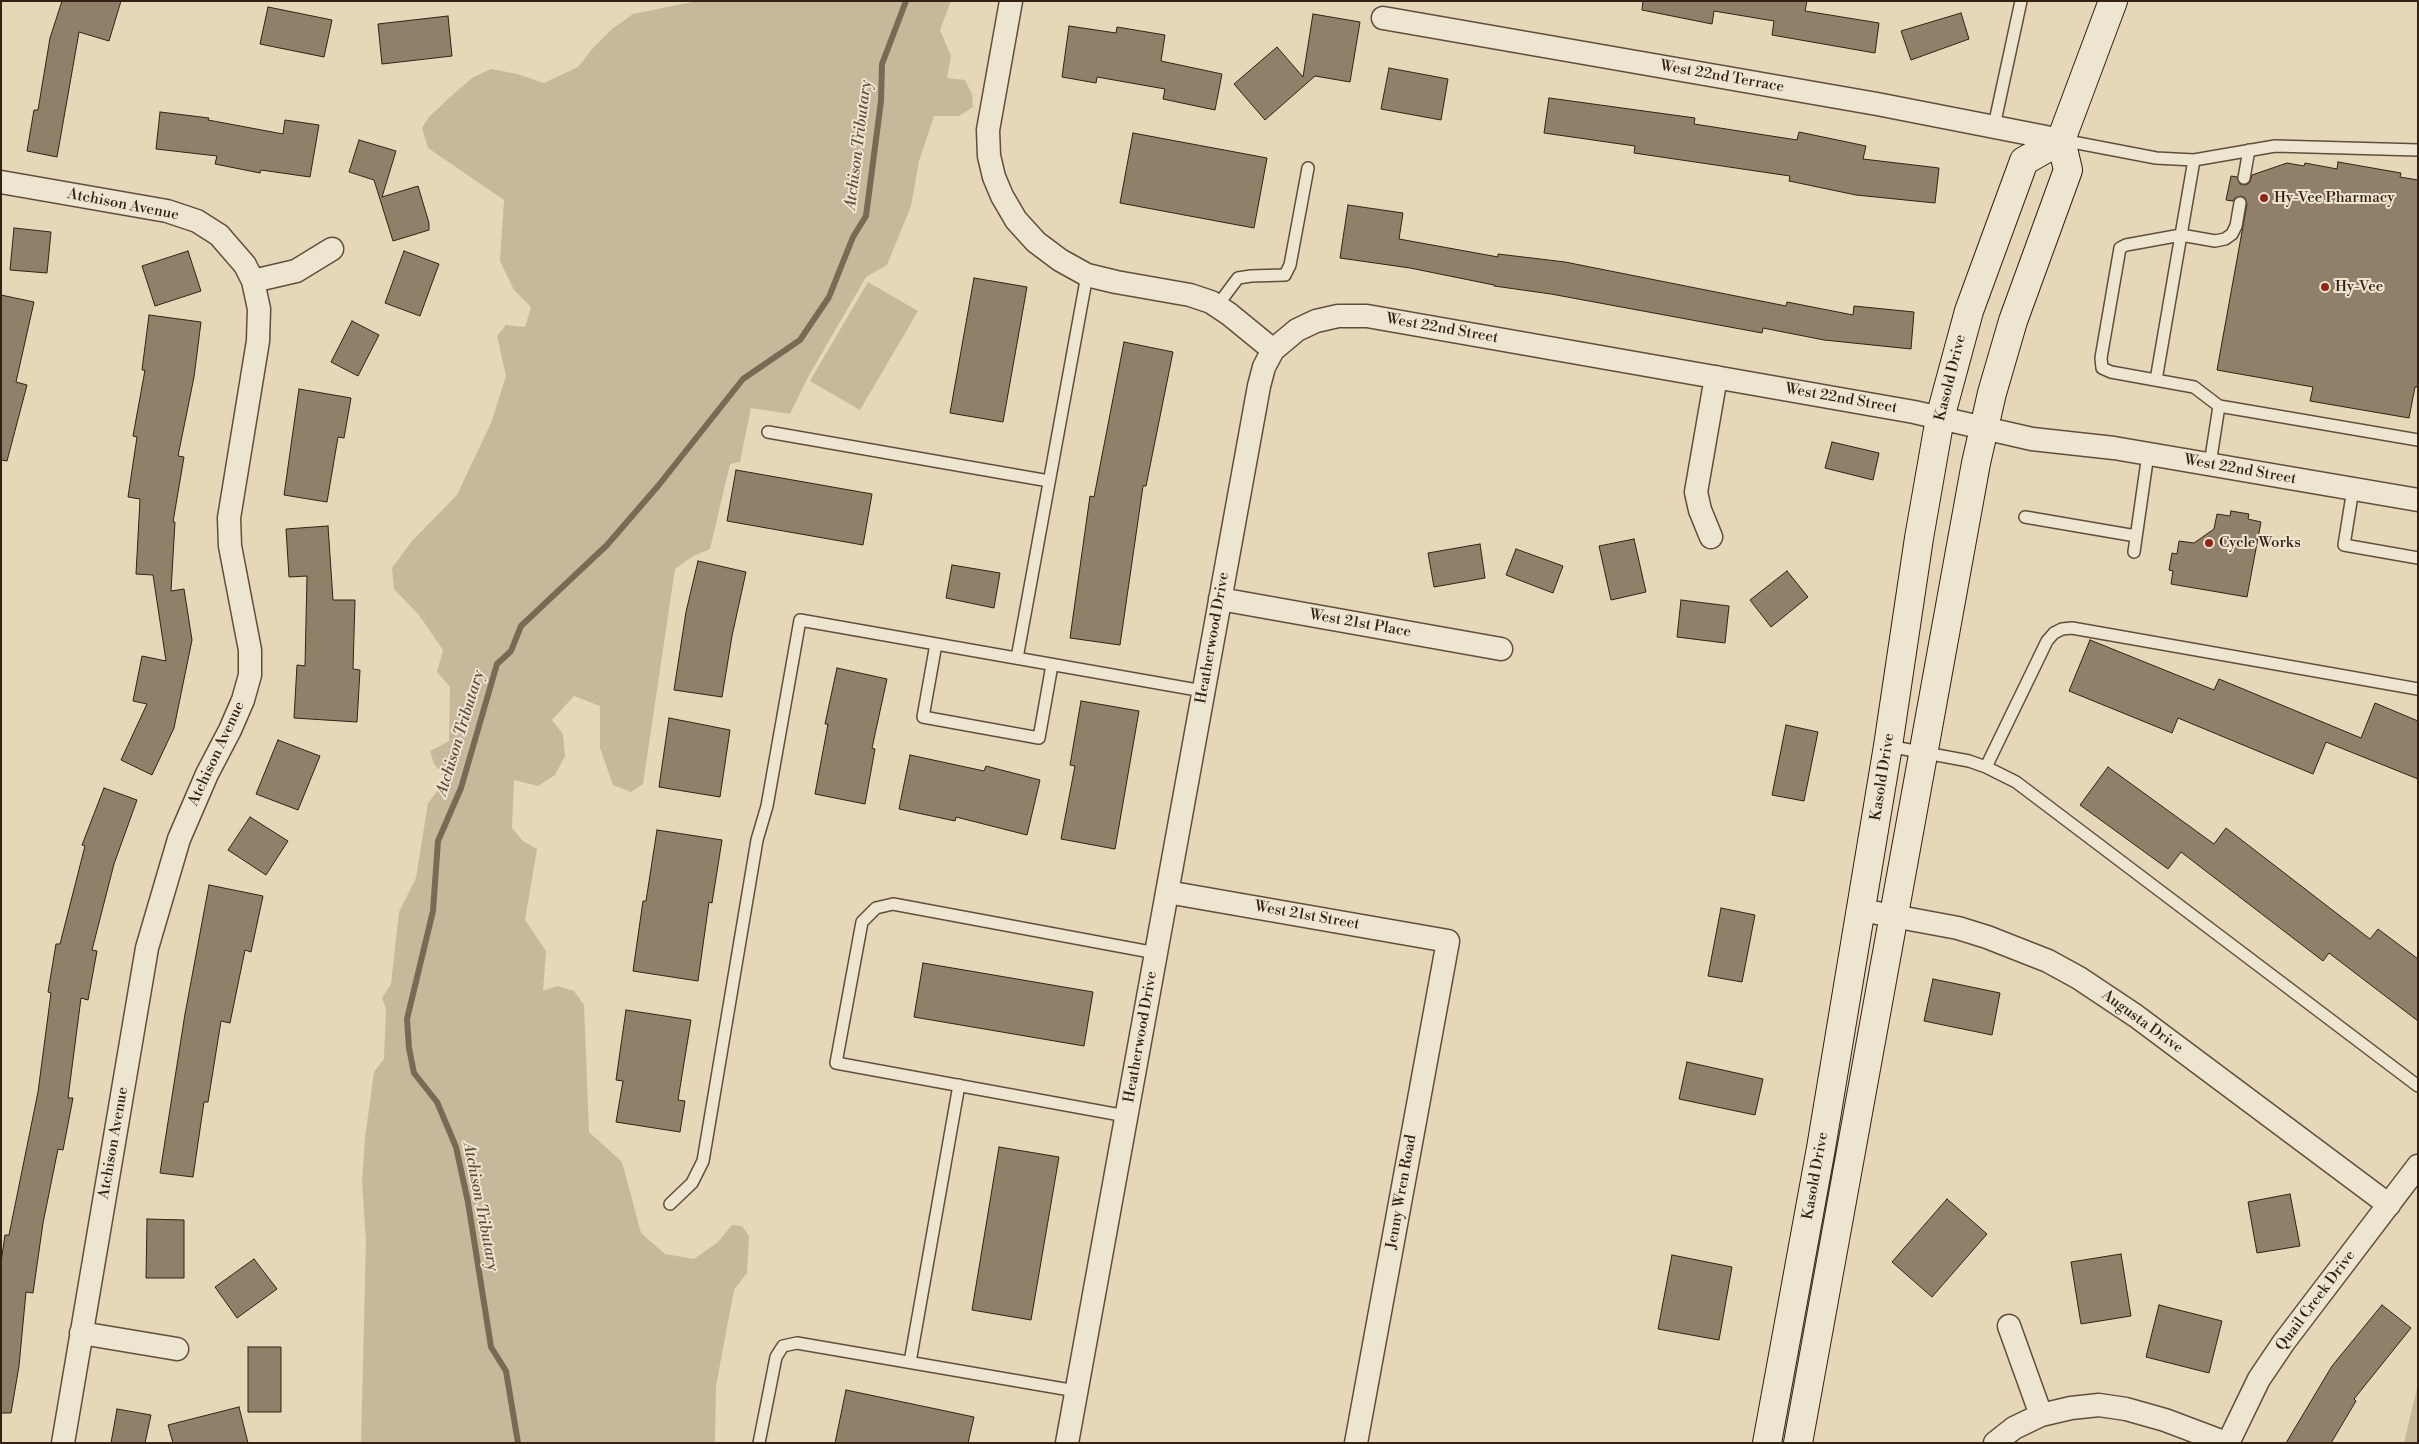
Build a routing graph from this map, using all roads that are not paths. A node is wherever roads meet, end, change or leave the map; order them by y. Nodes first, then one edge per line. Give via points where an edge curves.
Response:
1 (1011, 1) edge
2 (2021, 1) edge
3 (2113, 1) edge
4 (1383, 18) dead end
5 (1994, 126) junction
6 (2061, 140) junction
7 (2249, 150) junction
8 (2418, 150) edge
9 (2194, 160) junction
10 (1308, 168) dead end
11 (2244, 178) dead end
12 (1, 182) edge
13 (2240, 202) dead end
14 (2181, 234) junction
15 (332, 249) dead end
16 (1087, 275) junction
17 (253, 281) junction
18 (1217, 306) junction
19 (1273, 350) junction
20 (1716, 377) junction
21 (2156, 380) junction
22 (2220, 406) junction
23 (1940, 418) junction
24 (1984, 428) junction
25 (768, 432) dead end
26 (2418, 440) edge
27 (2148, 454) junction
28 (2210, 464) junction
29 (1049, 481) junction
30 (2353, 489) junction
31 (2418, 500) edge
32 (2025, 517) dead end
33 (2136, 536) junction
34 (1711, 537) dead end
35 (2134, 552) dead end
36 (2418, 558) edge
37 (1220, 599) junction
38 (936, 644) junction
39 (1501, 649) dead end
40 (1017, 658) junction
41 (1052, 665) junction
42 (2418, 689) edge
43 (1203, 691) junction
44 (1888, 746) junction
45 (1924, 753) junction
46 (1986, 767) junction
47 (1167, 892) junction
48 (1861, 910) junction
49 (1894, 916) junction
50 (1448, 940) joint
51 (1156, 953) junction
52 (960, 1085) junction
53 (2418, 1086) edge
54 (1126, 1116) junction
55 (2418, 1166) edge
56 (670, 1204) dead end
57 (2389, 1205) junction
58 (2009, 1326) dead end
59 (81, 1332) junction
60 (177, 1349) dead end
61 (910, 1362) junction
62 (1076, 1391) junction
63 (2041, 1415) junction
64 (63, 1443) edge
65 (759, 1443) edge
66 (1067, 1443) edge
67 (1356, 1443) edge
68 (1768, 1443) edge
69 (1798, 1443) edge
70 (1996, 1443) edge
71 (2227, 1443) edge

1 - 16 street via 988,130 994,177 1016,220 1036,242
2 - 5 lane
3 - 6 main road
4 - 5 street, West 22nd Terrace
5 - 6 street, West 22nd Terrace
6 - 9 lane via 2156,158
6 - 23 main road, Kasold Drive via 2024,161 1969,311
6 - 24 main road, Kasold Drive via 2068,170 2013,321
7 - 8 lane via 2275,146
7 - 9 lane
7 - 11 lane
9 - 14 lane
10 - 18 lane via 1290,265 1285,276 1238,278
12 - 17 street, Atchison Avenue via 167,211 197,221 219,235 234,250
13 - 14 lane via 2236,226 2224,239 2215,241
14 - 21 lane
14 - 21 lane via 2126,245 2120,248 2117,264 2102,368
15 - 17 street via 296,271
16 - 18 street via 1190,295
16 - 29 lane
17 - 59 street, Atchison Avenue via 259,309 258,341 229,518 230,546 250,650 250,675 243,700 179,839 147,948
18 - 19 street
19 - 20 street, West 22nd Street via 1297,330 1316,321 1338,316 1367,316
19 - 37 street, Heatherwood Drive via 1259,386
20 - 23 street, West 22nd Street
20 - 34 street via 1696,492
21 - 22 lane via 2194,387
22 - 26 lane
22 - 28 lane
23 - 24 street, West 22nd Street
23 - 44 main road, Kasold Drive
24 - 27 street, West 22nd Street via 2032,439
24 - 45 main road, Kasold Drive
25 - 29 lane
27 - 28 street, West 22nd Street
27 - 33 lane
28 - 30 street, West 22nd Street
29 - 40 lane
30 - 31 street, West 22nd Street
30 - 36 lane via 2344,545
32 - 33 lane
33 - 35 lane
37 - 39 street, West 21st Place
37 - 43 street, Heatherwood Drive
38 - 40 lane
38 - 41 lane via 923,717 1039,738
38 - 56 lane via 800,620 767,806 757,840 703,1161 692,1183
40 - 41 lane
41 - 43 lane
42 - 46 lane via 2062,629 2054,632 2047,641
43 - 47 street, Heatherwood Drive
44 - 45 lane
44 - 48 main road, Kasold Drive
45 - 46 lane
45 - 49 main road, Kasold Drive
46 - 53 lane via 2016,782
47 - 50 street, West 21st Street
47 - 51 street, Heatherwood Drive
48 - 49 street, Augusta Drive
48 - 68 main road, Kasold Drive
49 - 57 street, Augusta Drive via 1987,937 2048,961 2079,978 2136,1016
49 - 69 main road, Kasold Drive
50 - 67 street, Jenny Wren Road
51 - 52 lane via 892,904 876,908 862,922 836,1062
51 - 54 street, Heatherwood Drive
52 - 54 lane
52 - 61 lane
54 - 62 street, Heatherwood Drive
55 - 57 street, Quail Creek Drive
57 - 71 street, Quail Creek Drive via 2284,1342 2259,1379
58 - 63 street
59 - 60 street
59 - 64 street, Atchison Avenue
61 - 62 lane
61 - 65 lane via 797,1343 783,1346 776,1357
62 - 66 street, Heatherwood Drive
63 - 70 street via 2014,1428
63 - 71 street via 2098,1405 2126,1409

